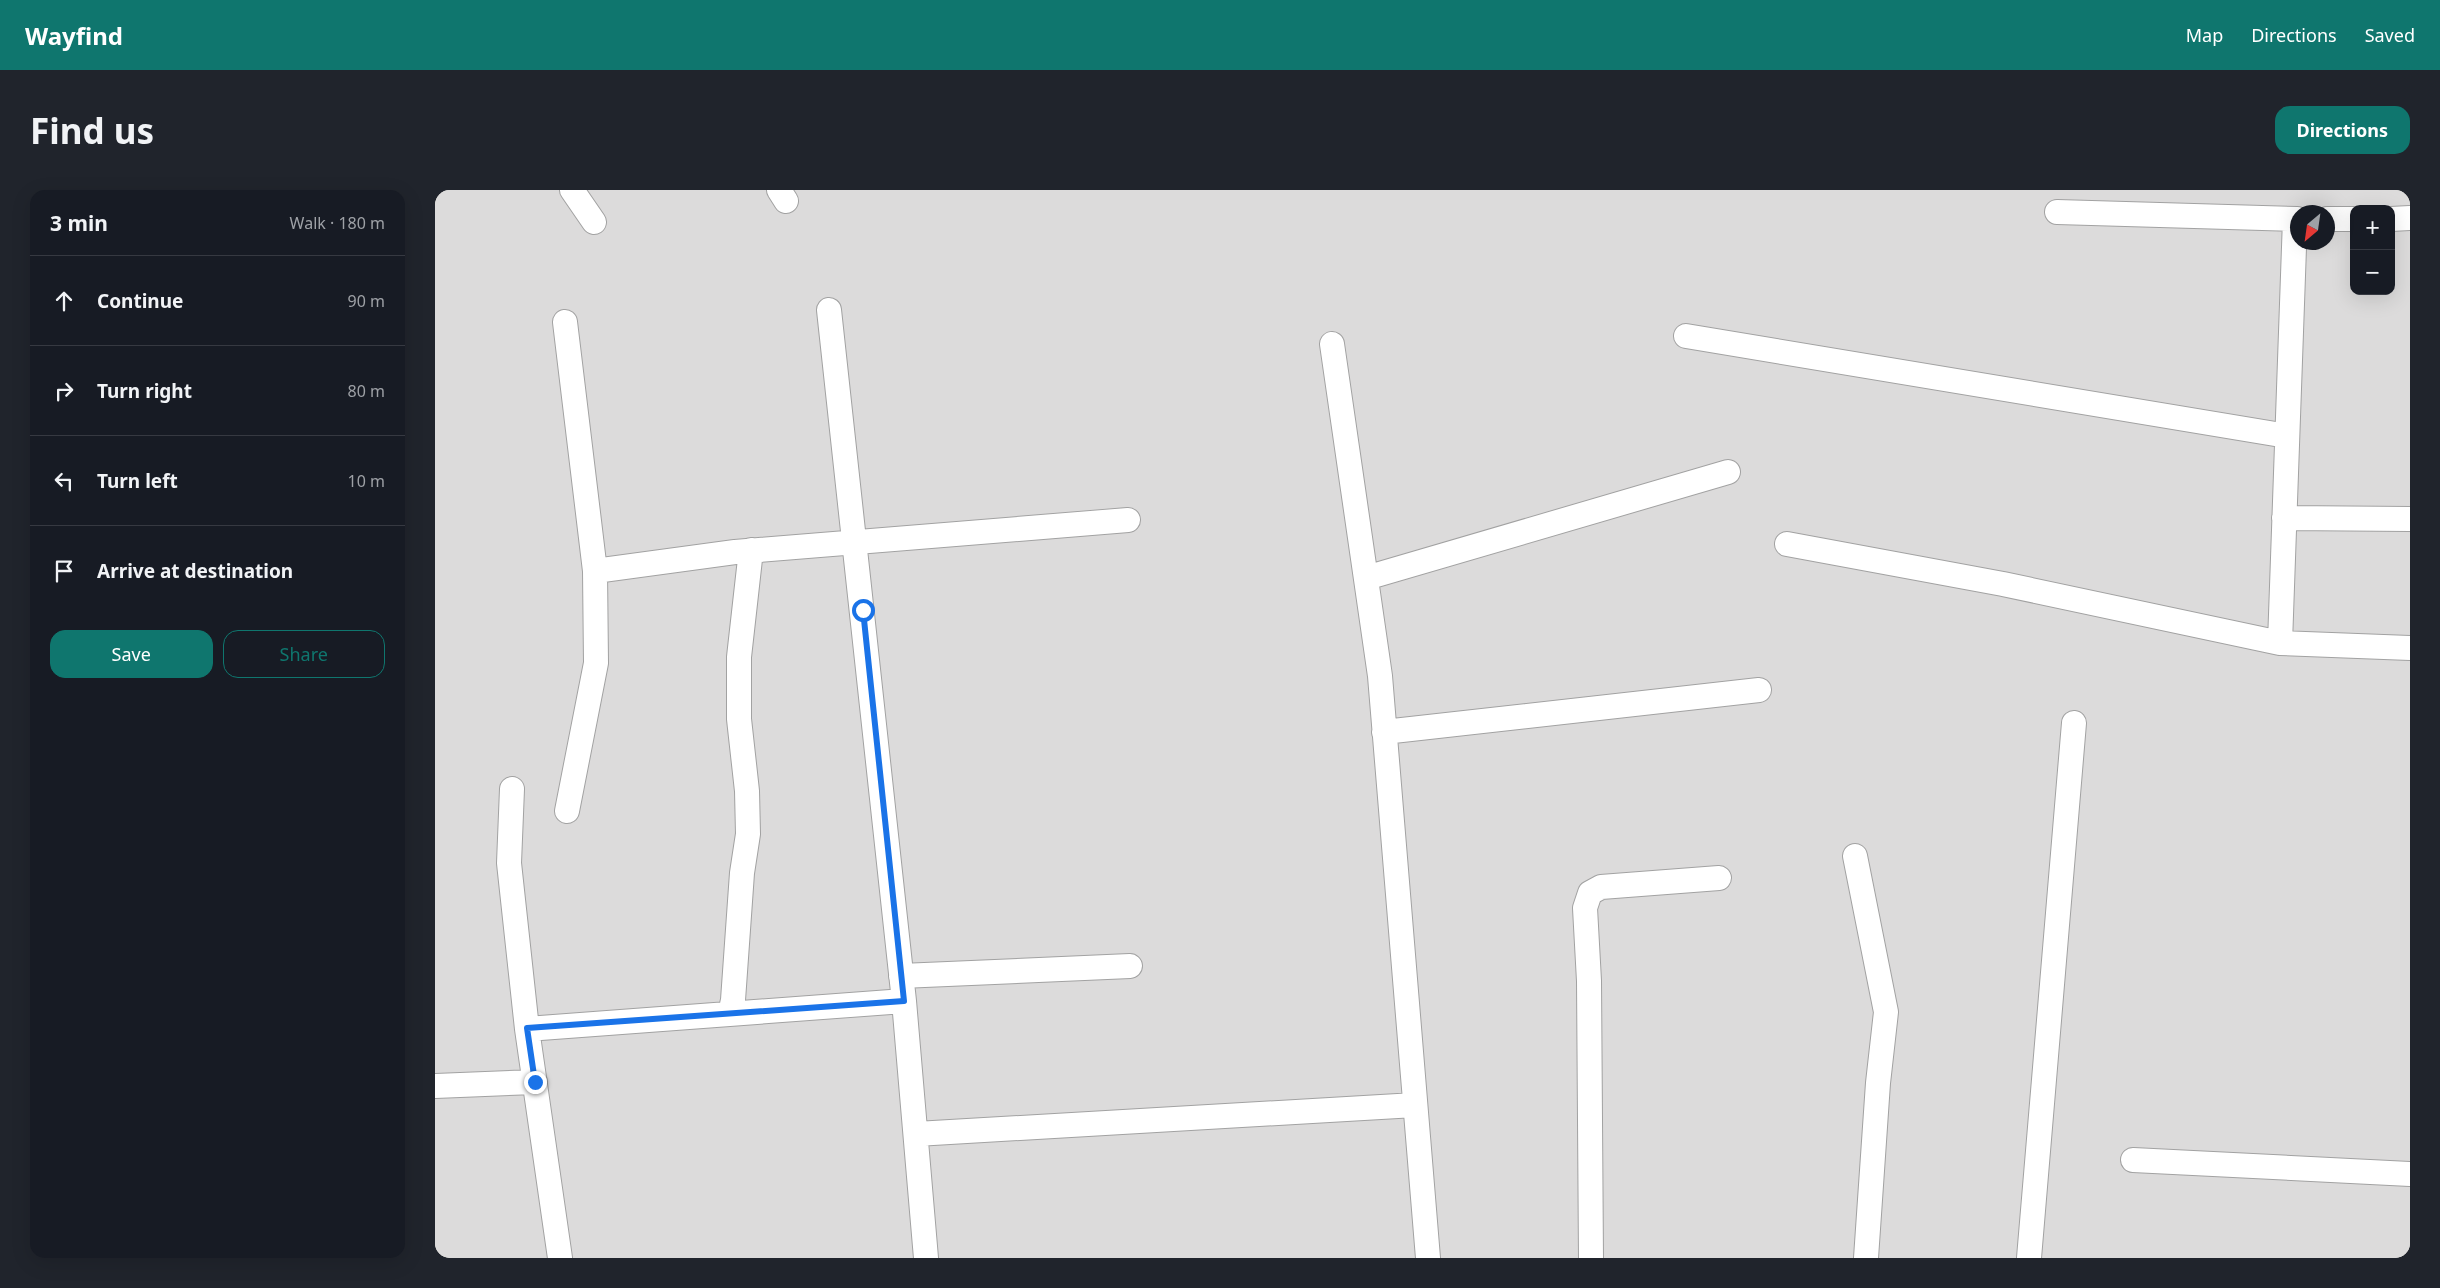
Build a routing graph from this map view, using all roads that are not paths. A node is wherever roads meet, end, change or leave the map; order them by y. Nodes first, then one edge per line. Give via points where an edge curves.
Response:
1 (572, 190) edge
2 (2057, 212) dead end
3 (2395, 218) edge
4 (2410, 218) edge
5 (2290, 219) edge
6 (2335, 219) edge
7 (2350, 219) edge
8 (594, 222) dead end
9 (2295, 250) edge
10 (829, 310) dead end
11 (565, 322) dead end
12 (1686, 336) dead end
13 (1332, 344) dead end
14 (2287, 436) junction
15 (1728, 472) dead end
16 (2284, 518) junction
17 (2410, 519) edge
18 (1128, 520) dead end
19 (855, 541) junction
20 (1787, 544) dead end
21 (751, 550) junction
22 (595, 571) junction
23 (1366, 578) junction
24 (2280, 644) junction
25 (2410, 648) edge
26 (1759, 690) dead end
27 (2074, 723) dead end
28 (1384, 732) junction
29 (512, 789) dead end
30 (567, 811) dead end
31 (1855, 856) dead end
32 (1719, 878) dead end
33 (1130, 966) dead end
34 (901, 976) junction
35 (904, 1001) junction
36 (730, 1014) junction
37 (527, 1028) junction
38 (535, 1082) junction
39 (435, 1086) edge
40 (1415, 1105) junction
41 (916, 1134) junction
42 (2133, 1160) dead end
43 (2410, 1174) edge
44 (560, 1258) edge
45 (926, 1258) edge
46 (1428, 1258) edge
47 (1591, 1258) edge
48 (1866, 1258) edge
49 (2029, 1258) edge

1 - 8 street
2 - 5 street
3 - 4 street
6 - 7 street
9 - 14 street
10 - 19 street
11 - 22 street
12 - 14 street
13 - 23 street
14 - 16 street
15 - 23 street
16 - 17 street
16 - 24 street
18 - 19 street
19 - 21 street
19 - 34 street
20 - 24 street via 2003,584
21 - 22 street
21 - 36 street via 739,657 739,719 748,834
22 - 30 street via 596,663
23 - 28 street via 1380,676
24 - 25 street
26 - 28 street
27 - 49 street
28 - 40 street
29 - 37 street via 509,863
31 - 48 street via 1886,1012
32 - 47 street via 1601,887 1590,893 1585,908 1589,981
33 - 34 street
34 - 35 street
35 - 36 street
35 - 41 street
36 - 37 street
37 - 38 street
38 - 39 street
38 - 44 street
40 - 41 street
40 - 46 street
41 - 45 street
42 - 43 street

